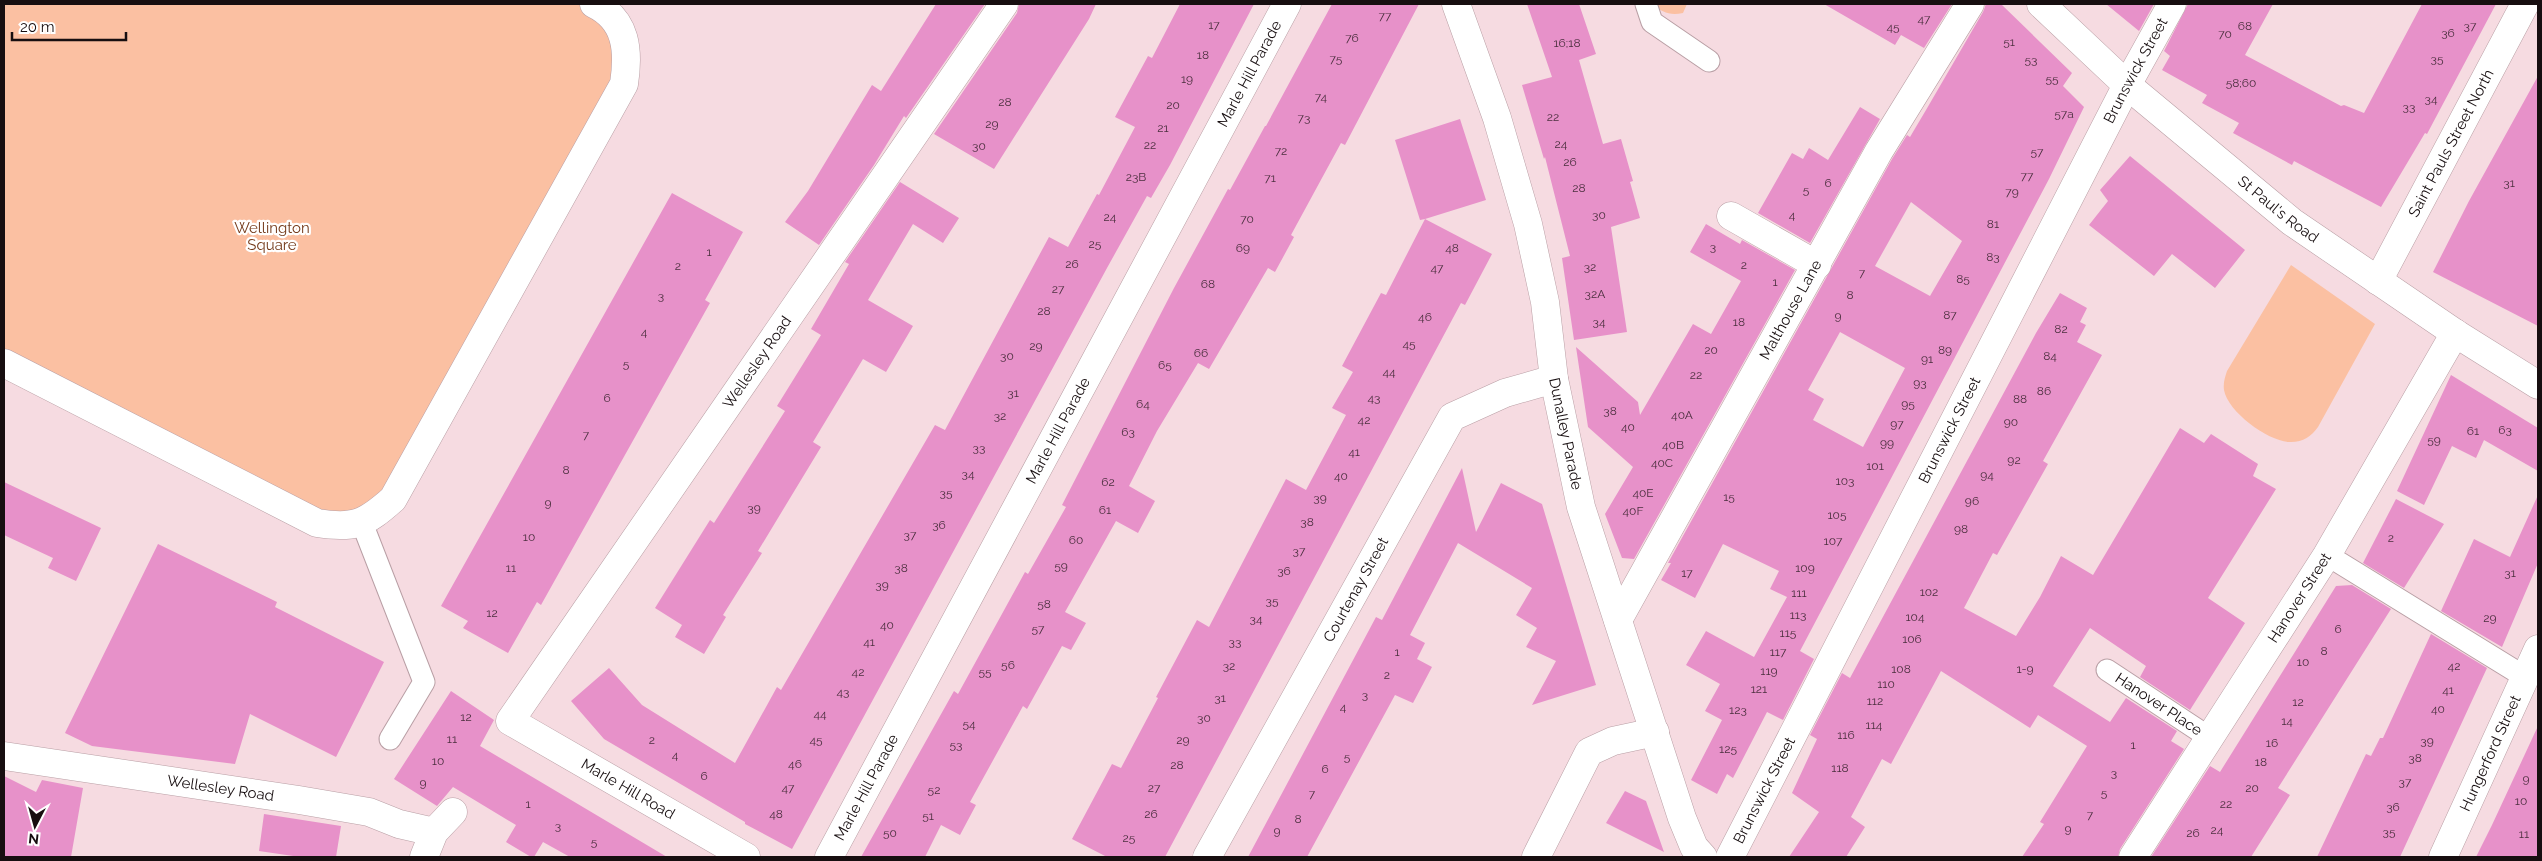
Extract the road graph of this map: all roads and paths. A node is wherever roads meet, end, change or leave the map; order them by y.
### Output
1 (594, 4) edge
2 (1004, 4) edge
3 (1287, 4) edge
4 (1456, 4) edge
5 (1646, 4) edge
6 (1970, 4) edge
7 (2041, 4) edge
8 (2172, 4) edge
9 (2525, 4) edge
10 (1709, 60) dead end
11 (2127, 85) junction
12 (1731, 216) dead end
13 (1816, 265) junction
14 (2378, 281) junction
15 (2456, 333) junction
16 (4, 363) edge
17 (1554, 379) junction
18 (2538, 386) edge
19 (362, 523) junction
20 (2326, 555) junction
21 (1618, 620) junction
22 (2538, 649) edge
23 (2107, 670) dead end
24 (2525, 677) junction
25 (510, 721) joint
26 (1655, 732) junction
27 (2210, 738) junction
28 (390, 739) dead end
29 (4, 756) edge
30 (453, 812) dead end
31 (434, 832) junction
32 (424, 857) edge
33 (746, 857) edge
34 (829, 857) edge
35 (1208, 857) edge
36 (1536, 857) edge
37 (1703, 857) edge
38 (1730, 857) edge
39 (2133, 857) edge
40 (2443, 857) edge

1 - 19 street
2 - 25 street, Wellesley Road
3 - 34 street, Marle Hill Parade
4 - 17 street, Dunalley Parade
5 - 10 lane
6 - 13 street, Malthouse Lane
7 - 11 street, St Paul's Road
8 - 11 street, Brunswick Street
9 - 14 street, Saint Pauls Street North
11 - 14 street, St Paul's Road
11 - 38 street, Brunswick Street
12 - 13 street
13 - 21 street, Malthouse Lane
14 - 15 street, St Paul's Road
15 - 18 street, St Paul's Road
15 - 20 street, Hanover Street
16 - 19 street
17 - 21 street, Dunalley Parade
17 - 35 street, Courtenay Street
19 - 28 lane
20 - 24 lane
20 - 27 street, Hanover Street
21 - 26 street, Dunalley Parade
22 - 24 street, Hungerford Street
23 - 27 lane, Hanover Place
24 - 40 street, Hungerford Street
25 - 33 street, Marle Hill Road
26 - 36 street
26 - 37 street, Dunalley Parade
27 - 39 street, Hanover Street
29 - 31 street, Wellesley Road
30 - 31 street
31 - 32 street

